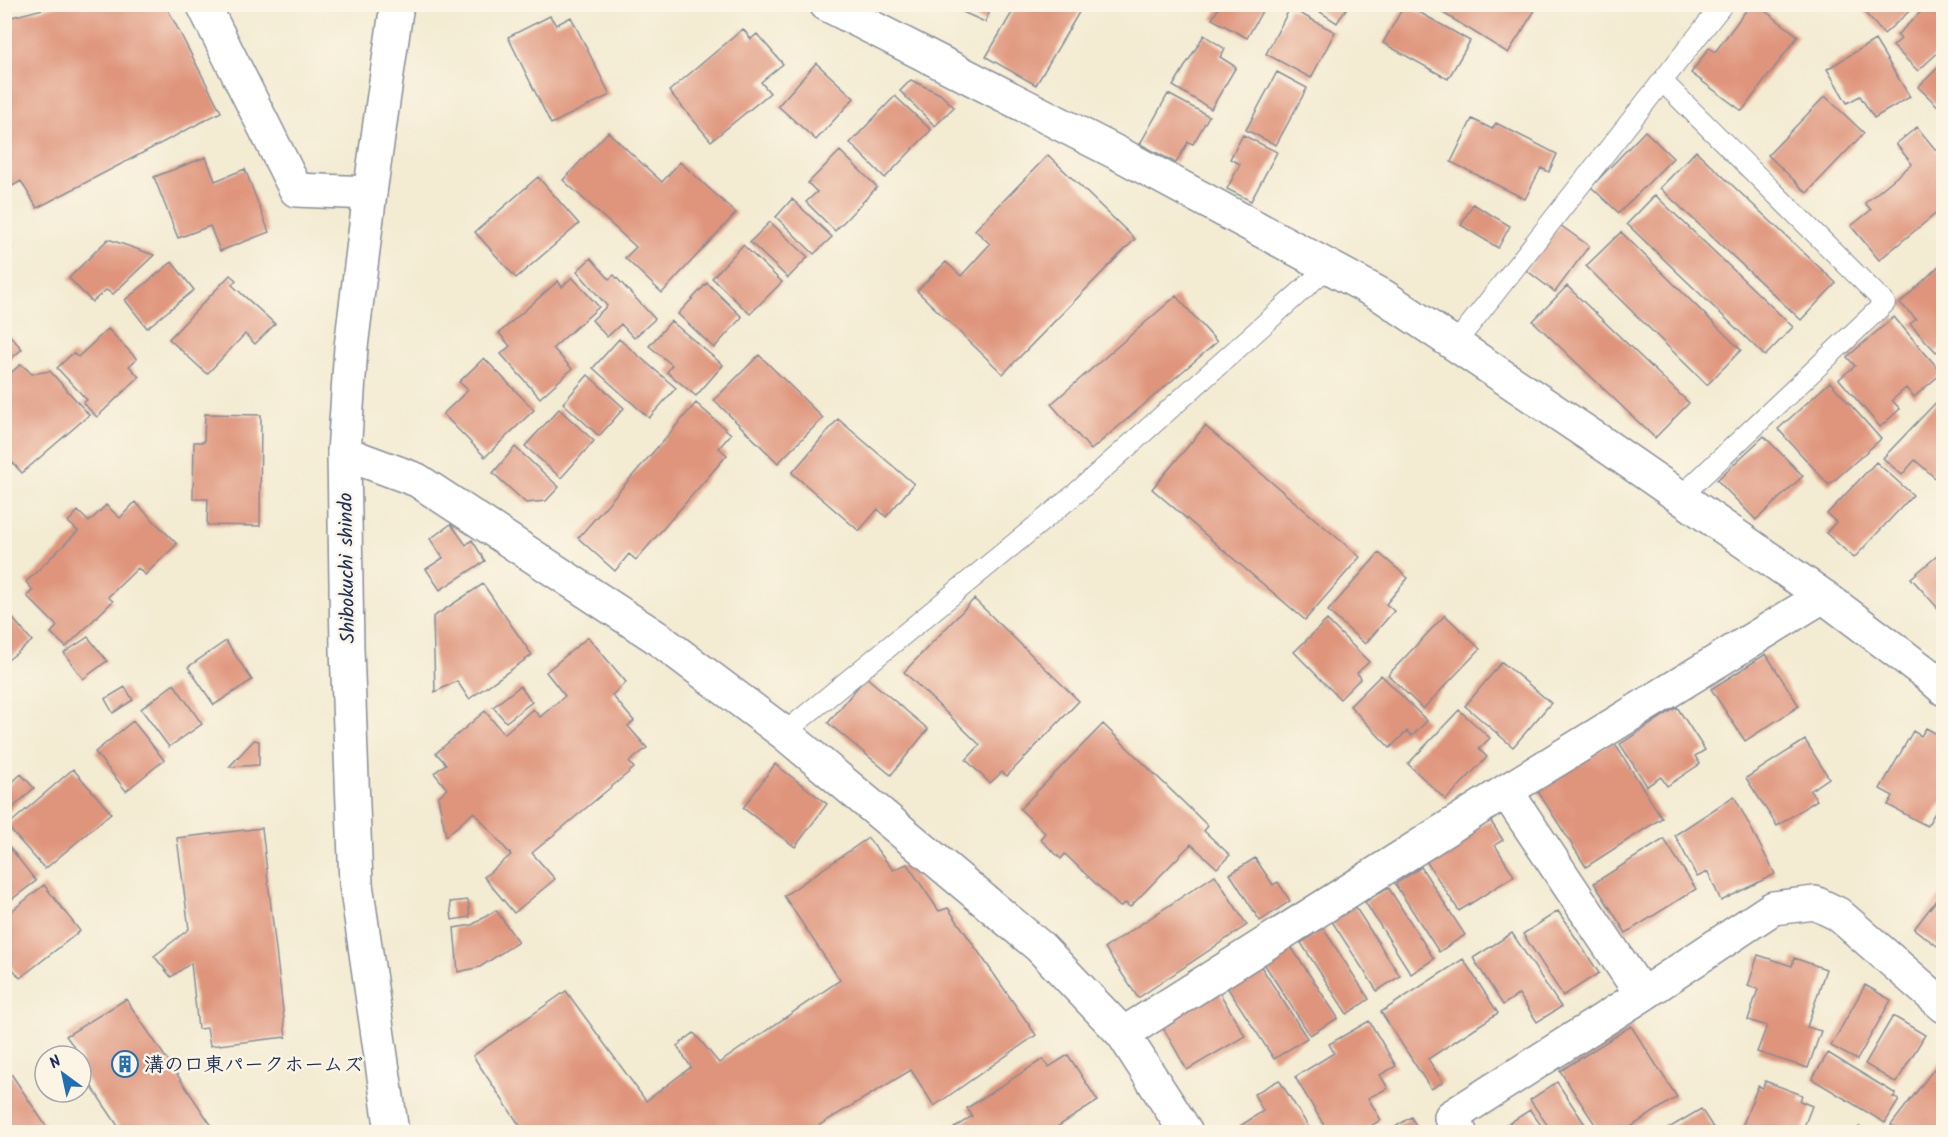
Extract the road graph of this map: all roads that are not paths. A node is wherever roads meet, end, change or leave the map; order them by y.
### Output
1 (203, 4) edge
2 (398, 4) edge
3 (826, 4) edge
4 (1723, 4) edge
5 (1663, 82) junction
6 (370, 192) junction
7 (1328, 267) junction
8 (1455, 345) junction
9 (344, 453) junction
10 (1679, 498) junction
11 (1822, 596) junction
12 (1944, 689) edge
13 (784, 733) junction
14 (1506, 791) junction
15 (1642, 995) junction
16 (1944, 1006) edge
17 (1123, 1034) junction
18 (392, 1132) edge
19 (1186, 1132) edge
20 (1460, 1132) edge

1 - 6 street
2 - 6 street, Shibokuchi shindo
3 - 7 street
4 - 5 lane
5 - 8 lane
5 - 10 lane
6 - 9 street, Shibokuchi shindo
7 - 8 street
7 - 13 lane
8 - 10 street
9 - 13 street
9 - 18 street, Shibokuchi shindo
10 - 11 street
11 - 12 street
11 - 14 street
13 - 17 street
14 - 15 street
14 - 17 street
15 - 16 street
15 - 20 street
17 - 19 street

